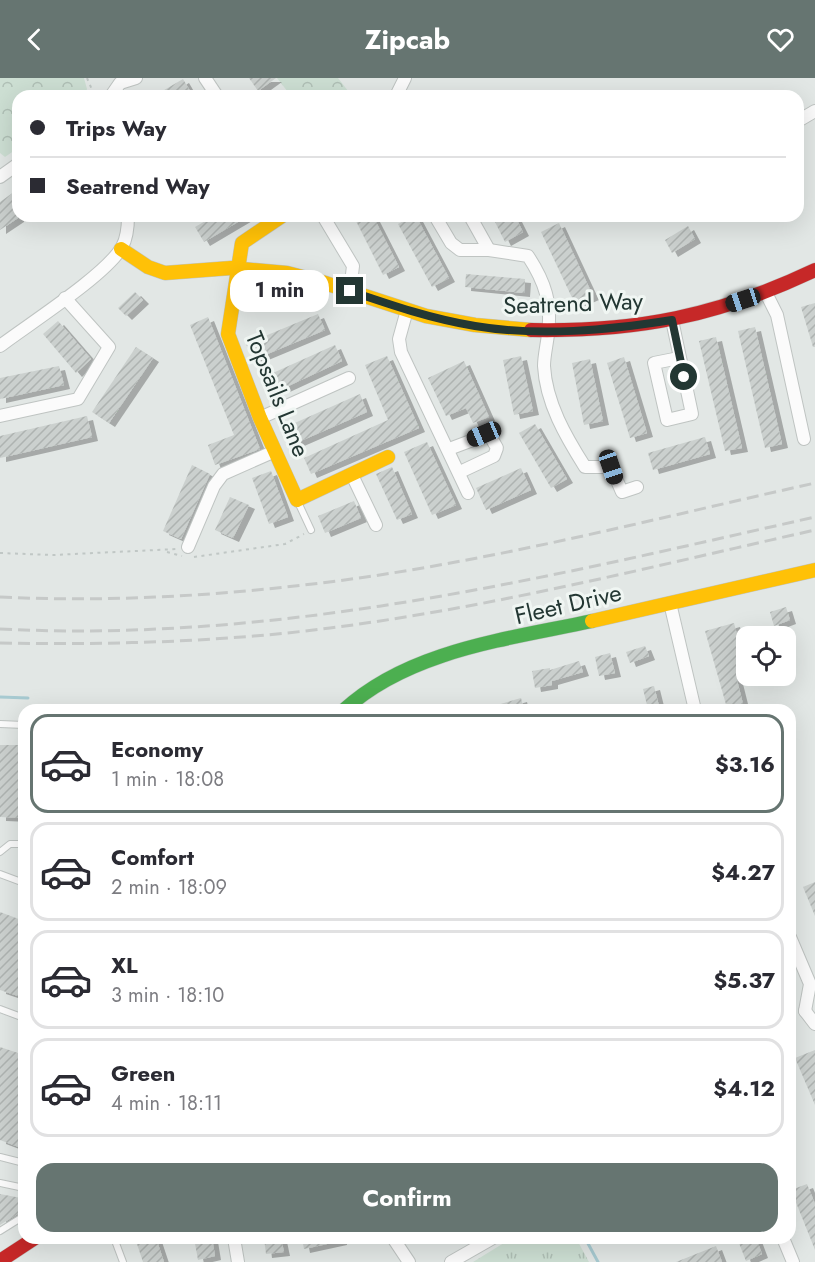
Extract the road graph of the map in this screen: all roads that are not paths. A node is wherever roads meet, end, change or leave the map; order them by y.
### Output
1 (136, 78) edge
2 (115, 90) edge
3 (128, 222) edge
4 (273, 222) edge
5 (327, 222) edge
6 (439, 222) edge
7 (473, 222) edge
8 (121, 249) junction
9 (489, 250) junction
10 (240, 268) junction
11 (815, 270) edge
12 (350, 291) junction
13 (766, 293) junction
14 (64, 298) junction
15 (407, 310) junction
16 (672, 320) junction
17 (549, 331) junction
18 (0, 346) edge
19 (679, 358) junction
20 (349, 378) dead end
21 (0, 416) edge
22 (260, 418) junction
23 (804, 439) dead end
24 (448, 449) junction
25 (275, 451) junction
26 (388, 457) dead end
27 (460, 472) junction
28 (352, 475) junction
29 (637, 487) dead end
30 (468, 493) dead end
31 (297, 500) junction
32 (376, 525) dead end
33 (311, 530) road end
34 (188, 547) road end
35 (815, 570) edge
36 (670, 603) junction
37 (351, 704) edge
38 (694, 704) edge
39 (0, 724) edge
40 (18, 725) edge
41 (18, 844) edge
42 (0, 852) edge
43 (0, 874) edge
44 (18, 881) edge
45 (796, 951) edge
46 (0, 1009) edge
47 (810, 1009) edge
48 (18, 1016) edge
49 (815, 1024) edge
50 (0, 1157) edge
51 (18, 1162) edge
52 (0, 1183) edge
53 (18, 1187) edge
54 (18, 1220) edge
55 (0, 1231) edge
56 (26, 1244) edge
57 (116, 1244) edge
58 (235, 1244) edge
59 (397, 1244) edge
60 (482, 1244) edge
61 (786, 1244) edge
62 (0, 1262) edge
63 (123, 1262) edge
64 (238, 1262) edge
65 (409, 1262) edge
66 (451, 1262) edge
67 (793, 1262) edge

1 - 2 street
3 - 8 street
4 - 10 street, Topsails Lane
5 - 12 street
6 - 9 street
7 - 9 street
8 - 10 street, Seatrend Way
8 - 14 street
9 - 17 street
10 - 12 street, Seatrend Way
10 - 22 street, Topsails Lane
11 - 13 street, Seatrend Way
12 - 15 street, Seatrend Way
13 - 16 street, Seatrend Way
13 - 23 street
14 - 18 street
14 - 21 street
15 - 17 street, Seatrend Way
15 - 24 street
16 - 17 street, Seatrend Way
16 - 19 street
17 - 29 street
19 - 19 street
20 - 22 street
22 - 25 street, Topsails Lane
24 - 27 street
24 - 27 street
25 - 31 street, Topsails Lane
25 - 34 street
26 - 28 street
27 - 30 street
28 - 31 street
28 - 32 street
31 - 33 lane
35 - 36 street, Fleet Drive
36 - 37 street, Fleet Drive
36 - 38 street
39 - 40 lane
41 - 42 lane
43 - 44 lane
45 - 47 street
46 - 48 lane
47 - 49 street
50 - 51 lane
52 - 53 lane
54 - 55 lane
56 - 62 street
57 - 63 lane
58 - 64 street
59 - 65 street
60 - 66 street
61 - 67 street

